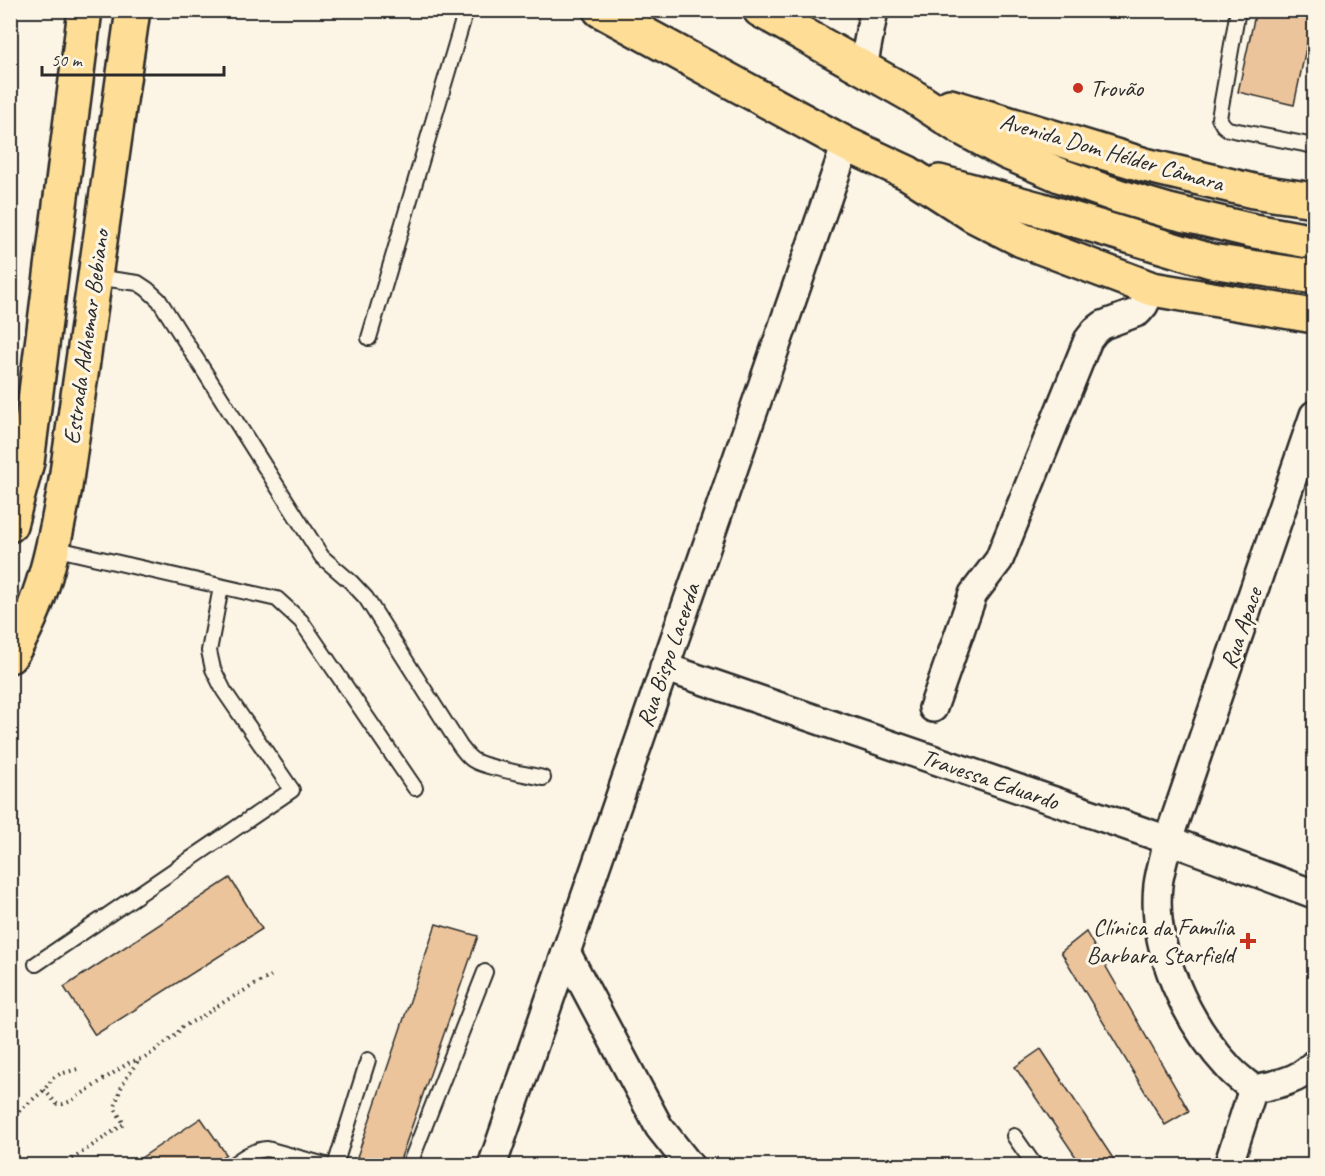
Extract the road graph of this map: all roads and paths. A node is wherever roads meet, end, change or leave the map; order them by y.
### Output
1 (85, 10) edge
2 (133, 10) edge
3 (465, 10) edge
4 (600, 10) edge
5 (760, 10) edge
6 (874, 10) edge
7 (1238, 10) edge
8 (632, 20) edge
9 (863, 68) junction
10 (911, 95) junction
11 (846, 144) junction
12 (1314, 146) edge
13 (908, 173) junction
14 (1314, 200) edge
15 (1314, 242) edge
16 (1314, 277) edge
17 (94, 278) junction
18 (1152, 289) junction
19 (1314, 316) edge
20 (369, 338) dead end
21 (1314, 415) edge
22 (10, 525) edge
23 (54, 548) junction
24 (220, 586) junction
25 (10, 656) edge
26 (664, 667) junction
27 (933, 708) dead end
28 (543, 778) dead end
29 (415, 788) dead end
30 (1168, 840) junction
31 (1314, 894) edge
32 (566, 952) junction
33 (36, 964) dead end
34 (485, 972) dead end
35 (271, 976) dead end
36 (139, 1059) junction
37 (368, 1060) dead end
38 (1314, 1064) edge
39 (78, 1069) dead end
40 (1253, 1089) junction
41 (44, 1090) junction
42 (10, 1119) edge
43 (1014, 1136) dead end
44 (62, 1166) edge
45 (231, 1166) edge
46 (329, 1166) edge
47 (335, 1166) edge
48 (409, 1166) edge
49 (492, 1166) edge
50 (690, 1166) edge
51 (1035, 1166) edge
52 (1228, 1166) edge

1 - 22 main road, Estrada Adhemar Bebiano
2 - 17 main road, Estrada Adhemar Bebiano
3 - 20 lane
4 - 8 main road
5 - 9 main road, Avenida Dom Hélder Câmara
6 - 9 street
7 - 12 lane
8 - 11 main road
9 - 10 main road, Avenida Dom Hélder Câmara
10 - 14 main road, Avenida Dom Hélder Câmara
10 - 15 main road, Avenida Dom Hélder Câmara
11 - 13 main road
11 - 26 street, Rua Bispo Lacerda
13 - 16 main road
13 - 18 main road
17 - 23 main road, Estrada Adhemar Bebiano
17 - 28 lane
18 - 19 main road
18 - 27 street
21 - 30 street, Rua Apace
23 - 24 lane
23 - 25 main road, Estrada Adhemar Bebiano
24 - 29 lane
24 - 33 lane
26 - 30 street, Travessa Eduardo
26 - 32 street, Rua Bispo Lacerda
30 - 31 street, Travessa Eduardo
30 - 40 street, Rua Apace
32 - 49 street, Rua Bispo Lacerda
32 - 50 street
34 - 48 lane
35 - 36 path
36 - 41 path
36 - 44 path
37 - 47 lane
38 - 40 street
39 - 41 path
40 - 52 street
41 - 42 path
43 - 51 lane
45 - 46 lane

